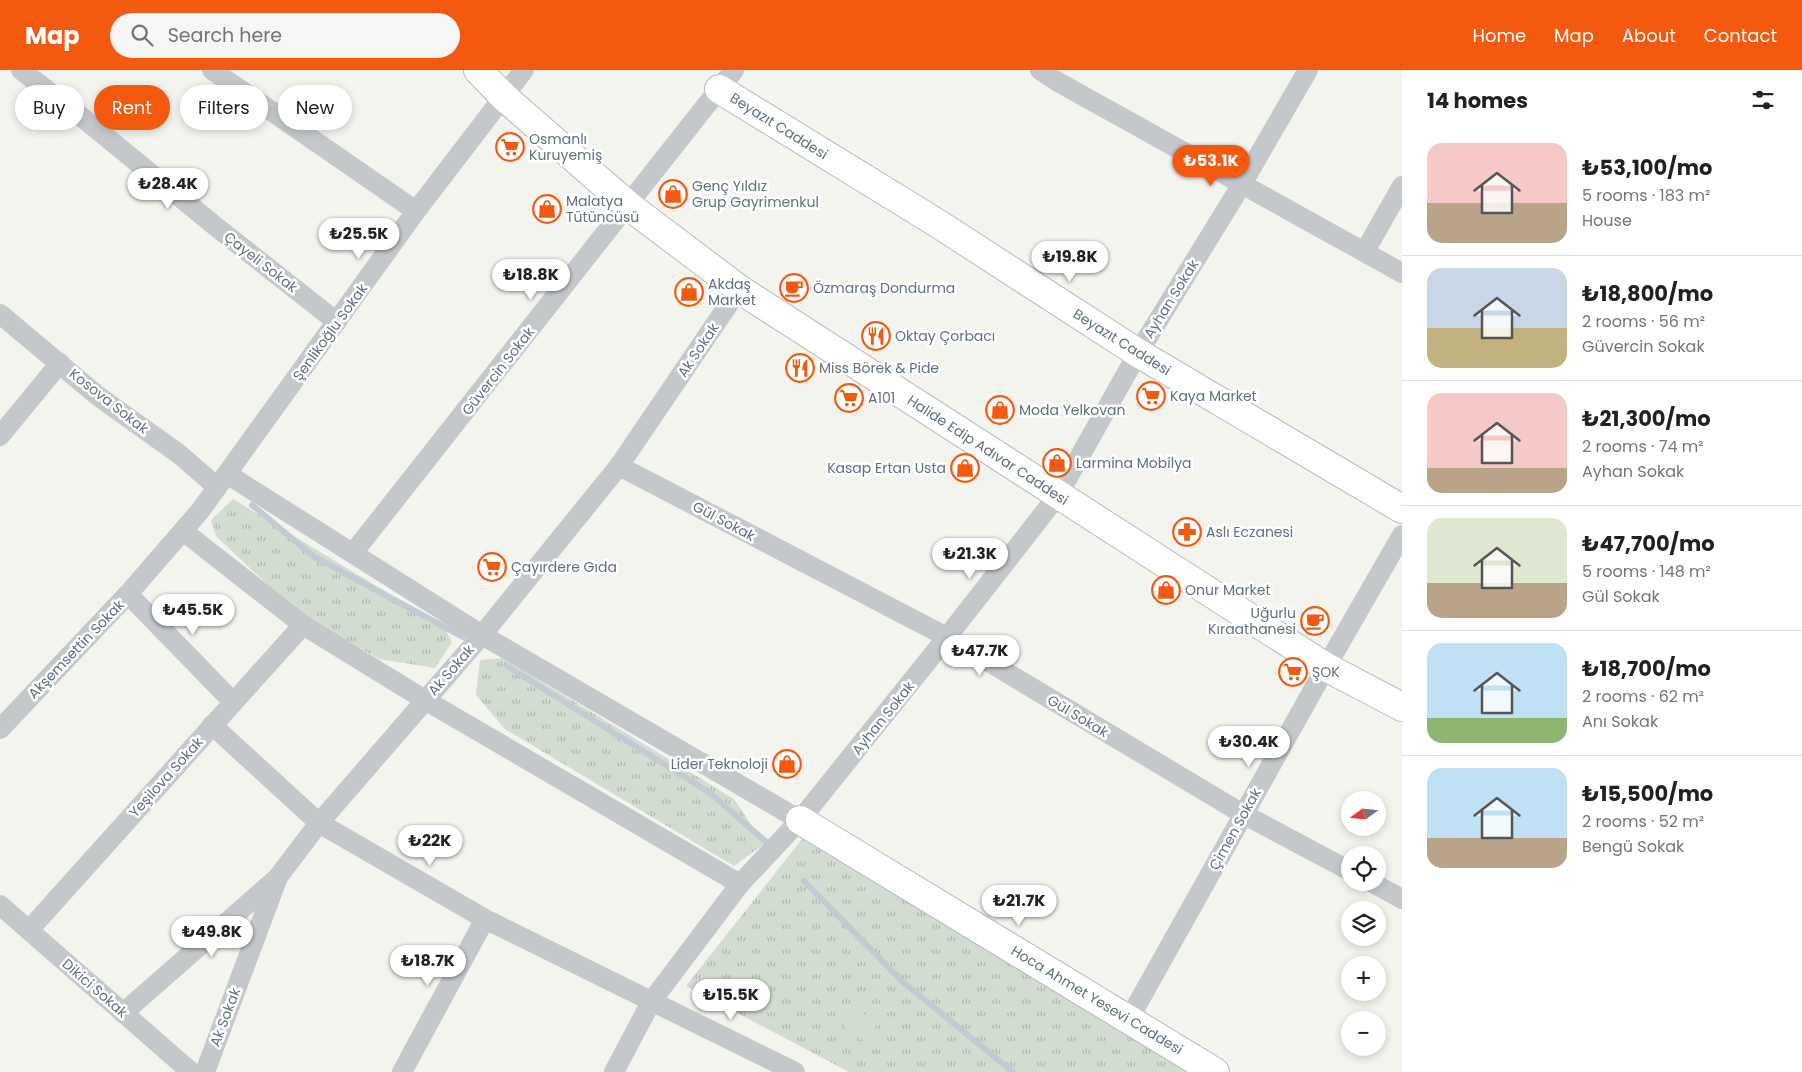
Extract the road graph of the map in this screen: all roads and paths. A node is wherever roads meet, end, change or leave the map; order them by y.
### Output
1 (22, 70) edge
2 (212, 70) edge
3 (478, 70) edge
4 (524, 70) edge
5 (1040, 70) edge
6 (1308, 70) edge
7 (1062, 76) edge
8 (726, 79) edge
9 (504, 97) junction
10 (1242, 184) junction
11 (1402, 186) edge
12 (629, 206) junction
13 (416, 211) junction
14 (1365, 251) junction
15 (1402, 273) edge
16 (739, 289) junction
17 (0, 314) edge
18 (337, 322) junction
19 (1138, 353) junction
20 (60, 363) junction
21 (0, 436) edge
22 (619, 466) junction
23 (222, 481) junction
24 (1058, 495) junction
25 (1402, 508) edge
26 (183, 530) junction
27 (1402, 535) edge
28 (353, 553) junction
29 (128, 594) junction
30 (302, 625) junction
31 (482, 635) junction
32 (948, 637) junction
33 (1326, 667) junction
34 (425, 700) junction
35 (233, 702) junction
36 (1402, 707) edge
37 (212, 725) junction
38 (0, 729) edge
39 (1243, 814) junction
40 (800, 820) junction
41 (318, 822) junction
42 (1341, 866) edge
43 (278, 877) junction
44 (740, 884) junction
45 (1386, 890) edge
46 (1402, 899) edge
47 (0, 905) edge
48 (485, 919) junction
49 (29, 930) junction
50 (651, 1002) junction
51 (123, 1013) junction
52 (1129, 1019) junction
53 (790, 1071) edge
54 (191, 1072) edge
55 (205, 1072) edge
56 (402, 1072) edge
57 (614, 1072) edge
58 (1215, 1072) edge

1 - 18 street, Çayeli Sokak
2 - 13 street
3 - 9 street, Halide Edip Adıvar Caddesi
4 - 9 street, Şenlikoğlu Sokak
5 - 7 street
6 - 10 street, Ayhan Sokak
7 - 10 street
8 - 12 street, Güvercin Sokak
8 - 19 street, Beyazıt Caddesi
9 - 12 street, Halide Edip Adıvar Caddesi
9 - 13 street, Şenlikoğlu Sokak
10 - 14 street
10 - 19 street, Ayhan Sokak
11 - 14 street
12 - 16 street, Halide Edip Adıvar Caddesi
12 - 28 street, Güvercin Sokak
13 - 18 street, Şenlikoğlu Sokak
14 - 15 street
16 - 22 street, Ak Sokak
16 - 24 street, Halide Edip Adıvar Caddesi
17 - 20 street, Kosova Sokak
18 - 23 street, Şenlikoğlu Sokak
19 - 24 street, Ayhan Sokak
19 - 25 street, Beyazıt Caddesi
20 - 21 street
20 - 23 street, Kosova Sokak
22 - 31 street, Ak Sokak
22 - 32 street, Gül Sokak
23 - 26 street, Akşemsettin Sokak
23 - 28 street, Kosova Sokak
24 - 32 street, Ayhan Sokak
24 - 33 street, Halide Edip Adıvar Caddesi
26 - 29 street, Akşemsettin Sokak
26 - 30 street
27 - 33 street, Çimen Sokak
28 - 31 street, Kosova Sokak
29 - 35 street
29 - 38 street, Akşemsettin Sokak
30 - 34 street
30 - 35 street, Yeşilova Sokak
31 - 34 street, Ak Sokak
31 - 40 street, Kosova Sokak
32 - 39 street, Gül Sokak
32 - 40 street, Ayhan Sokak
33 - 36 street, Halide Edip Adıvar Caddesi
33 - 39 street, Çimen Sokak
34 - 41 street, Ak Sokak
34 - 44 street
35 - 37 street, Yeşilova Sokak
37 - 41 street
37 - 49 street, Yeşilova Sokak
39 - 42 street, Gül Sokak
39 - 52 street, Çimen Sokak
40 - 44 street, Ayhan Sokak
40 - 52 street, Hoca Ahmet Yesevi Caddesi
41 - 43 street, Ak Sokak
41 - 48 street
43 - 51 street
43 - 55 street, Ak Sokak
44 - 50 street, Ayhan Sokak
45 - 46 street
47 - 49 street, Dikici Sokak
48 - 50 street
48 - 56 street
49 - 51 street, Dikici Sokak
50 - 53 street
50 - 57 street, Ayhan Sokak
51 - 54 street, Dikici Sokak
52 - 58 street, Hoca Ahmet Yesevi Caddesi

